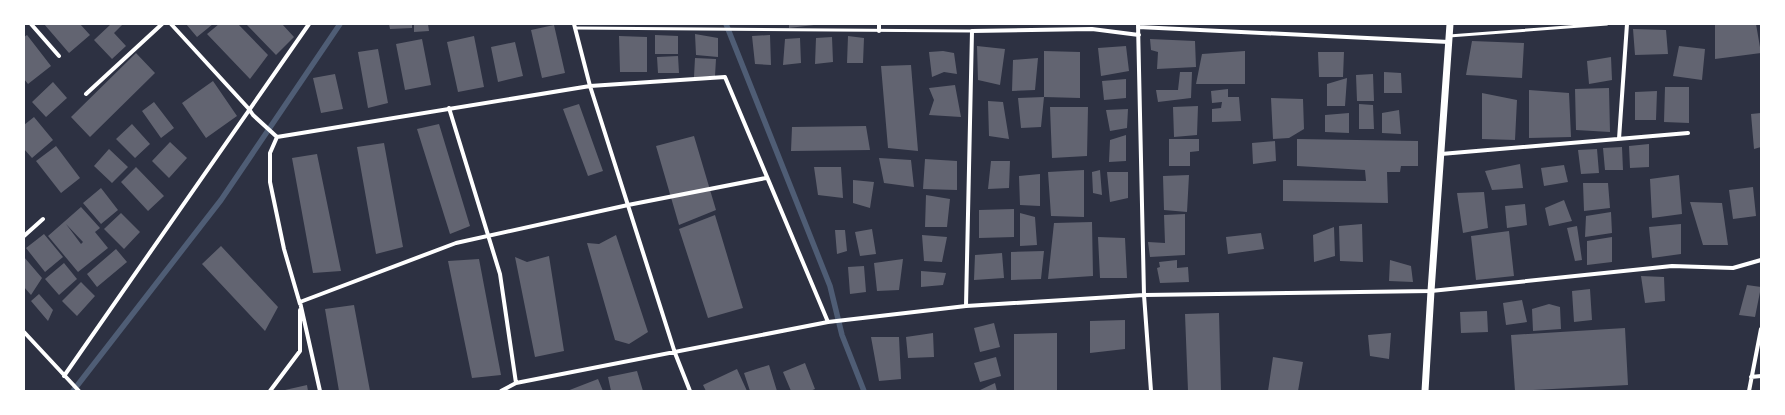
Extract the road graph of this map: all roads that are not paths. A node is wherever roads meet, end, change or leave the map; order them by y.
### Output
1 (31, 24) edge
2 (162, 24) edge
3 (171, 24) edge
4 (309, 24) edge
5 (879, 24) edge
6 (1036, 24) edge
7 (1450, 24) edge
8 (1607, 24) edge
9 (1627, 24) edge
10 (1138, 25) edge
11 (575, 26) edge
12 (1036, 30) junction
13 (879, 31) junction
14 (972, 32) junction
15 (1139, 35) junction
16 (1449, 39) junction
17 (59, 56) dead end
18 (590, 86) junction
19 (86, 94) dead end
20 (449, 108) junction
21 (249, 109) junction
22 (1688, 133) dead end
23 (276, 137) junction
24 (1619, 139) junction
25 (1441, 154) junction
26 (766, 178) junction
27 (628, 205) junction
28 (43, 219) dead end
29 (24, 236) edge
30 (489, 236) junction
31 (1761, 260) edge
32 (1431, 291) junction
33 (1144, 295) junction
34 (300, 302) junction
35 (966, 306) junction
36 (828, 322) junction
37 (1761, 329) edge
38 (24, 332) edge
39 (675, 353) junction
40 (64, 376) junction
41 (1761, 376) edge
42 (1752, 377) junction
43 (516, 383) junction
44 (79, 391) edge
45 (270, 391) edge
46 (320, 391) edge
47 (501, 391) edge
48 (690, 391) edge
49 (1151, 391) edge
50 (1425, 391) edge
51 (1749, 391) edge

1 - 17 street
2 - 19 street
3 - 21 street
4 - 21 street
5 - 13 street
6 - 12 lane
7 - 16 street
8 - 16 lane
9 - 24 street
10 - 15 street
10 - 16 street
11 - 13 lane
11 - 18 street
12 - 14 street
12 - 15 street
13 - 14 lane
14 - 35 street
15 - 33 street
16 - 25 street
18 - 20 street
18 - 26 street
18 - 27 street
20 - 23 street
20 - 30 street
21 - 23 street
21 - 40 street
22 - 24 street
23 - 34 street
24 - 25 street
25 - 32 street
26 - 27 street
26 - 36 street
27 - 30 street
27 - 39 street
28 - 29 street
30 - 34 street
30 - 43 street
31 - 32 street
32 - 33 street
32 - 50 street
33 - 35 street
33 - 49 street
34 - 45 street
34 - 46 street
35 - 36 street
36 - 39 street
37 - 42 street
38 - 40 street
39 - 43 street
39 - 48 street
40 - 44 street
41 - 42 street
42 - 51 street
43 - 47 street

